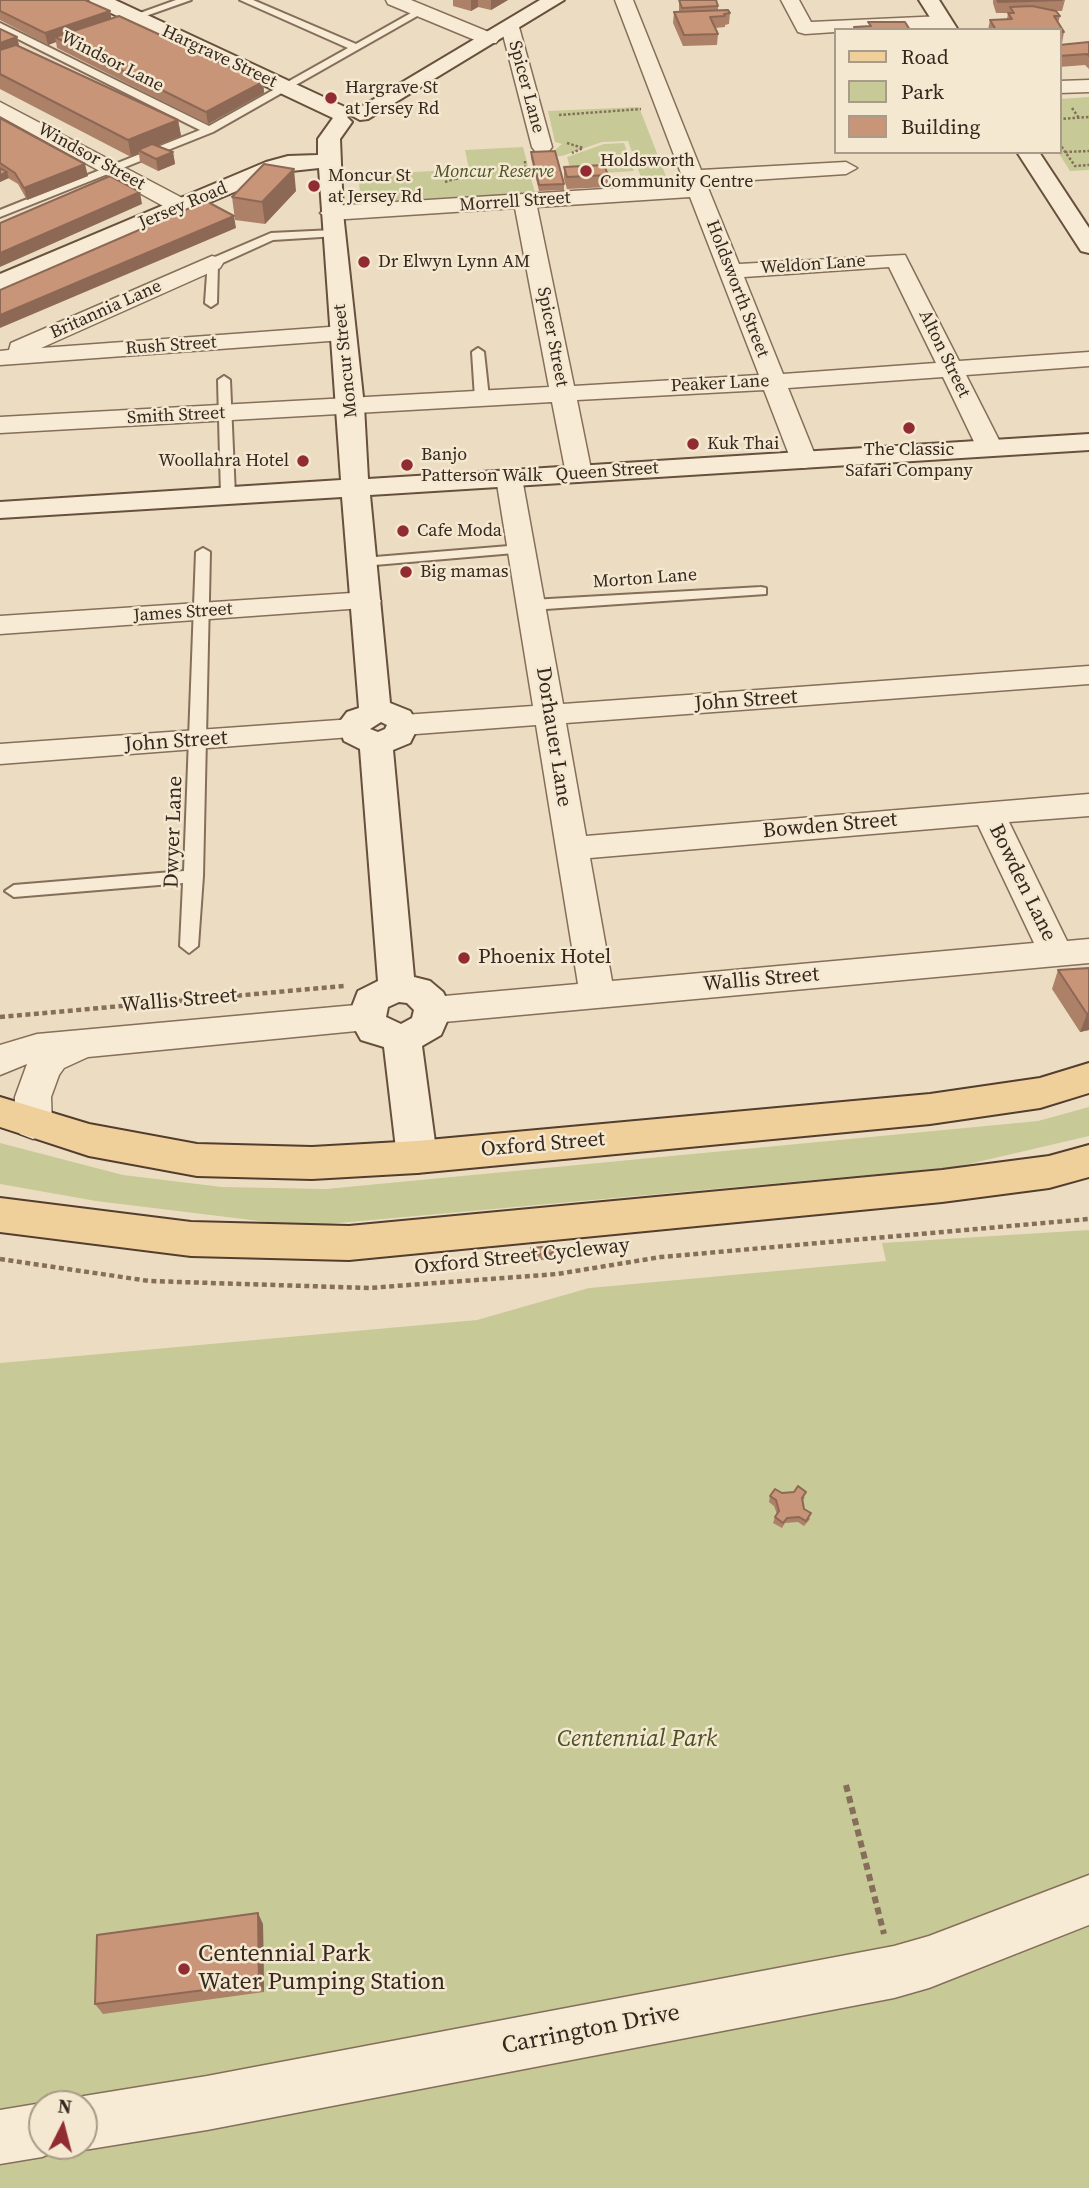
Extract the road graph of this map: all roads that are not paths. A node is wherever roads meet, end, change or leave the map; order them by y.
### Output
1 (99, 0) edge
2 (186, 0) edge
3 (245, 0) edge
4 (395, 0) edge
5 (554, 0) edge
6 (624, 0) edge
7 (790, 0) edge
8 (929, 0) edge
9 (421, 11) junction
10 (134, 17) junction
11 (0, 26) edge
12 (108, 26) edge
13 (945, 26) edge
14 (510, 27) junction
15 (489, 39) junction
16 (58, 44) edge
17 (355, 47) junction
18 (46, 49) junction
19 (34, 52) edge
20 (1089, 86) edge
21 (1061, 87) edge
22 (285, 88) junction
23 (0, 108) edge
24 (347, 116) junction
25 (209, 130) junction
26 (550, 144) road end
27 (1029, 154) edge
28 (329, 161) junction
29 (846, 168) dead end
30 (114, 169) junction
31 (696, 184) junction
32 (0, 200) edge
33 (525, 201) junction
34 (183, 207) junction
35 (14, 208) junction
36 (0, 215) edge
37 (332, 223) junction
38 (1089, 246) edge
39 (897, 260) joint
40 (212, 263) junction
41 (730, 271) junction
42 (0, 283) edge
43 (211, 303) dead end
44 (343, 333) junction
45 (478, 352) dead end
46 (0, 357) edge
47 (1089, 359) edge
48 (951, 369) junction
49 (224, 380) dead end
50 (772, 382) junction
51 (563, 392) junction
52 (482, 398) junction
53 (351, 406) junction
54 (223, 413) junction
55 (0, 425) edge
56 (1089, 442) edge
57 (990, 448) junction
58 (804, 460) junction
59 (579, 474) junction
60 (509, 478) junction
61 (355, 488) junction
62 (228, 496) junction
63 (0, 510) edge
64 (521, 549) junction
65 (203, 552) dead end
66 (363, 562) junction
67 (761, 590) dead end
68 (367, 601) junction
69 (531, 605) junction
70 (203, 612) junction
71 (0, 625) edge
72 (1089, 676) edge
73 (550, 715) junction
74 (377, 727) junction
75 (199, 740) junction
76 (0, 754) edge
77 (1089, 805) edge
78 (988, 812) junction
79 (571, 848) junction
80 (194, 876) junction
81 (14, 891) dead end
82 (190, 946) dead end
83 (1072, 952) edge
84 (397, 988) junction
85 (597, 995) junction
86 (359, 1001) junction
87 (433, 1010) junction
88 (402, 1038) junction
89 (79, 1046) junction
90 (0, 1062) edge
91 (1089, 1079) edge
92 (17, 1118) edge
93 (417, 1157) junction
94 (1089, 1161) edge
95 (0, 1203) edge
96 (19, 1218) edge
97 (1089, 1900) edge
98 (98, 2121) edge
99 (28, 2132) edge
100 (0, 2137) edge

1 - 10 street, Hargrave Street
2 - 10 lane
3 - 17 lane
4 - 9 street
5 - 14 street
6 - 31 street, Holdsworth Street
7 - 13 street
8 - 13 street
9 - 15 street
9 - 17 lane
10 - 12 lane
10 - 22 street, Hargrave Street
11 - 18 lane, Windsor Lane
14 - 15 street
14 - 26 street, Spicer Lane
15 - 24 street
16 - 18 lane
17 - 22 lane
18 - 19 lane
18 - 25 lane, Windsor Lane
20 - 21 street
22 - 24 street, Hargrave Street
22 - 25 lane
23 - 30 street, Windsor Street
24 - 28 street
25 - 30 lane
27 - 38 street
28 - 34 street, Jersey Road
28 - 37 street, Moncur Street
29 - 31 street, Morrell Street
30 - 34 street, Windsor Street
30 - 35 lane
31 - 33 street, Morrell Street
31 - 41 street, Holdsworth Street
32 - 35 lane
33 - 37 street, Morrell Street
33 - 51 street, Spicer Street
34 - 42 street, Jersey Road
35 - 36 lane
37 - 40 lane, Britannia Lane
37 - 44 street, Moncur Street
39 - 41 street, Weldon Lane
39 - 48 street, Alton Street
40 - 43 lane
40 - 46 street, Britannia Lane
41 - 50 street, Holdsworth Street
44 - 46 street, Rush Street
44 - 53 street, Moncur Street
45 - 52 lane
47 - 48 street, Peaker Lane
48 - 50 street, Peaker Lane
48 - 57 street, Alton Street
49 - 54 lane
50 - 51 street, Peaker Lane
50 - 58 street, Holdsworth Street
51 - 52 street, Peaker Lane
51 - 59 street, Spicer Street
52 - 53 street, Peaker Lane
53 - 54 street, Smith Street
53 - 61 street, Moncur Street
54 - 55 street, Smith Street
54 - 62 lane
56 - 57 street, Queen Street
57 - 58 street, Queen Street
58 - 59 street, Queen Street
59 - 60 street, Queen Street
60 - 61 street, Queen Street
60 - 64 street, Dorhauer Lane
61 - 62 street, Queen Street
61 - 66 street, Moncur Street
62 - 63 street, Queen Street
64 - 66 lane
64 - 69 street, Dorhauer Lane
65 - 70 lane, Dwyer Lane
66 - 68 street, Moncur Street
67 - 69 lane, Morton Lane
68 - 70 street, James Street
68 - 74 street, Moncur Street
69 - 73 street, Dorhauer Lane
70 - 71 street, James Street
70 - 75 lane, Dwyer Lane
72 - 73 street, John Street
73 - 74 street, John Street
73 - 79 street, Dorhauer Lane
74 - 75 street, John Street
74 - 84 street, Moncur Street
75 - 76 street, John Street
75 - 80 lane, Dwyer Lane
77 - 78 street, Bowden Street
78 - 79 street, Bowden Street
78 - 83 street, Bowden Lane
79 - 85 street, Dorhauer Lane
80 - 81 lane
80 - 82 lane, Dwyer Lane
83 - 85 street, Wallis Street
84 - 86 street
84 - 87 street
85 - 87 street, Wallis Street
86 - 88 street
86 - 89 street, Wallis Street
87 - 88 street
88 - 93 street
89 - 90 street, Wallis Street
89 - 92 street, Wallis Street
91 - 93 main road, Oxford Street
92 - 93 main road, Oxford Street
94 - 96 main road
95 - 96 street
97 - 98 street, Carrington Drive
99 - 100 street

